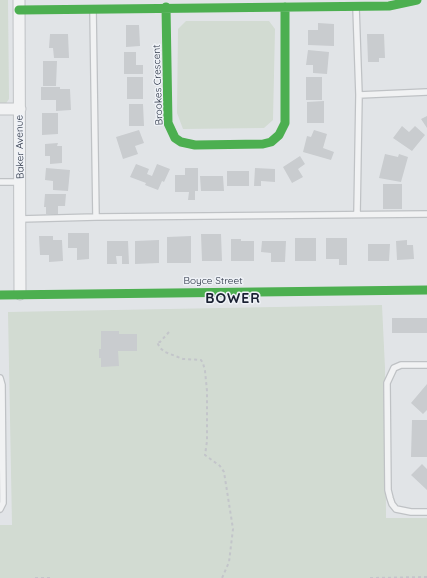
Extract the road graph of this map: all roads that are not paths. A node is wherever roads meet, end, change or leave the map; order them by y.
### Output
1 (417, 0) edge
2 (19, 5) edge
3 (285, 6) junction
4 (166, 7) junction
5 (356, 7) junction
6 (93, 9) junction
7 (427, 92) edge
8 (360, 95) junction
9 (0, 109) edge
10 (20, 109) junction
11 (0, 182) edge
12 (20, 182) junction
13 (357, 214) junction
14 (427, 214) edge
15 (96, 217) junction
16 (20, 219) junction
17 (427, 290) edge
18 (20, 294) junction
19 (0, 295) edge
20 (427, 365) edge
21 (0, 378) edge
22 (0, 509) edge
23 (427, 512) edge

1 - 5 street
2 - 6 street
2 - 10 street, Baker Avenue
3 - 4 street
3 - 4 street, Brookes Crescent
3 - 5 street
4 - 6 street
5 - 8 lane
6 - 15 lane
7 - 8 lane
8 - 13 lane
9 - 10 street
10 - 12 street, Baker Avenue
11 - 12 lane
12 - 16 street, Baker Avenue
13 - 14 lane
13 - 15 lane
15 - 16 lane
16 - 18 street, Baker Avenue
17 - 18 street, Boyce Street
18 - 19 street, Boyce Street
20 - 23 lane
21 - 22 lane

